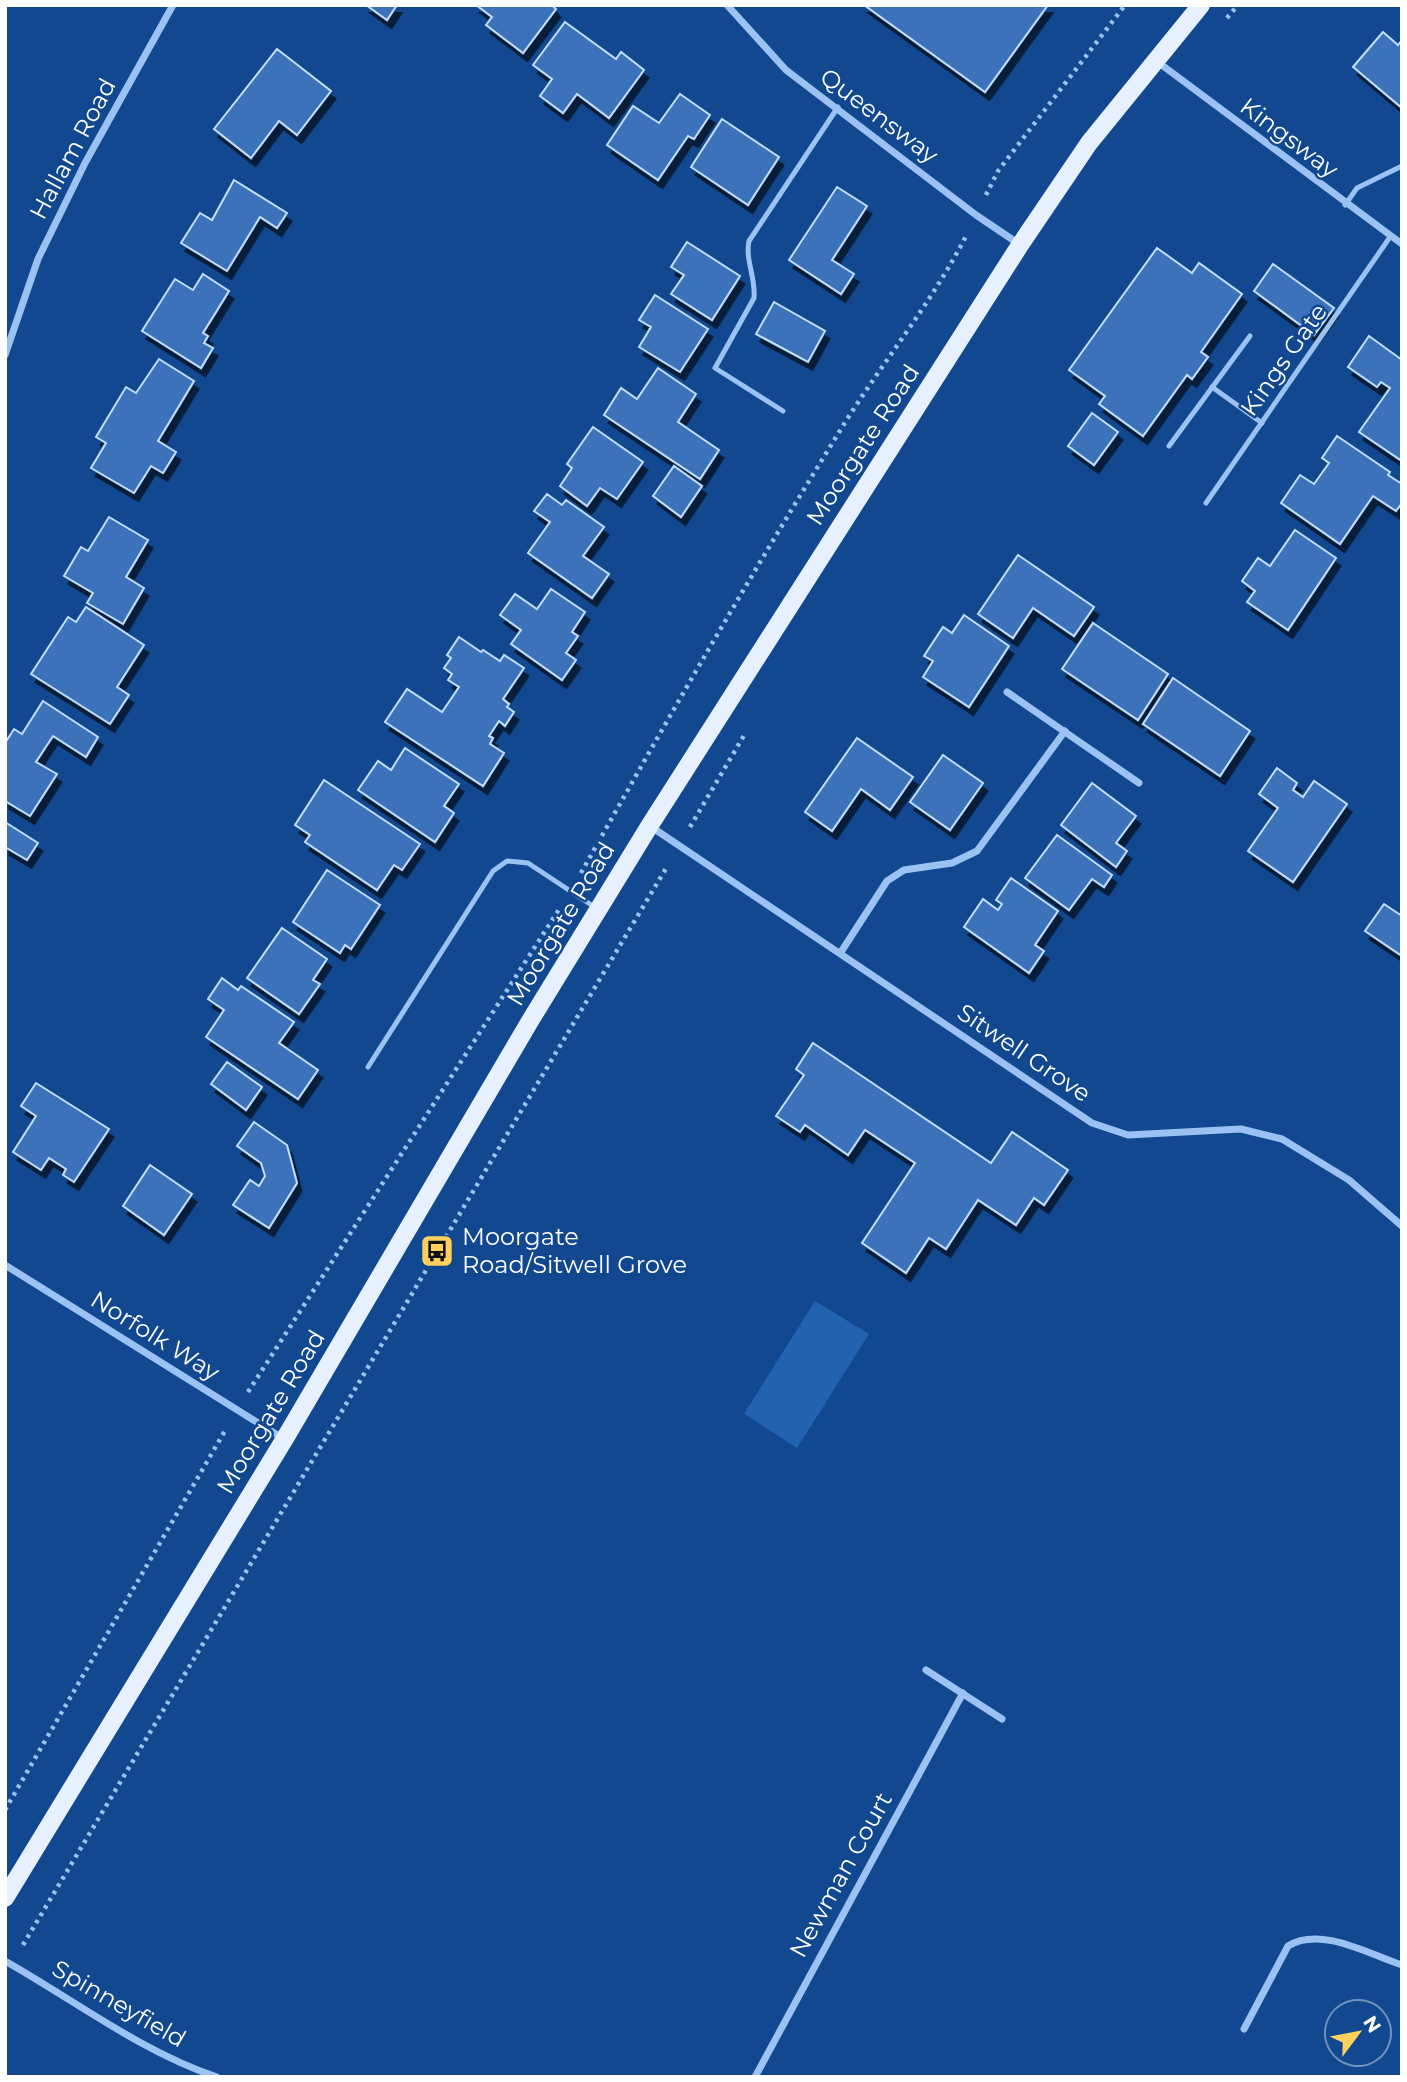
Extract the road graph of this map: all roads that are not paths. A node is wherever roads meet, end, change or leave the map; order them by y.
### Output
1 (173, 5) edge
2 (727, 5) edge
3 (1201, 5) edge
4 (1155, 60) junction
5 (838, 107) junction
6 (1402, 166) edge
7 (1345, 205) junction
8 (1391, 237) junction
9 (1020, 244) junction
10 (1402, 244) edge
11 (1250, 336) dead end
12 (5, 355) edge
13 (1212, 387) junction
14 (783, 411) dead end
15 (1262, 423) junction
16 (1169, 446) dead end
17 (1206, 503) dead end
18 (1007, 692) dead end
19 (1065, 732) junction
20 (1139, 783) dead end
21 (650, 825) junction
22 (598, 910) junction
23 (841, 953) junction
24 (368, 1066) dead end
25 (1402, 1226) edge
26 (5, 1265) edge
27 (284, 1440) junction
28 (926, 1670) dead end
29 (962, 1693) junction
30 (1002, 1719) dead end
31 (5, 1898) edge
32 (8, 1963) edge
33 (1402, 1964) edge
34 (1244, 2029) dead end
35 (217, 2077) edge
36 (755, 2077) edge

1 - 12 street, Hallam Road
2 - 5 street, Queensway
3 - 4 main road, Moorgate Road
4 - 7 street, Kingsway
4 - 9 main road, Moorgate Road
5 - 9 street, Queensway
5 - 14 lane
6 - 7 lane
7 - 8 street, Kingsway
8 - 10 street, Kingsway
8 - 15 lane, Kings Gate
9 - 21 main road, Moorgate Road
11 - 13 lane
13 - 15 lane
13 - 16 lane
15 - 17 lane, Kings Gate
18 - 19 street
19 - 20 street
19 - 23 street
21 - 22 main road, Moorgate Road
21 - 23 street, Sitwell Grove
22 - 24 lane
22 - 27 main road, Moorgate Road
23 - 25 street, Sitwell Grove
26 - 27 street, Norfolk Way
27 - 31 main road, Moorgate Road
28 - 29 street
29 - 30 street
29 - 36 street, Newman Court
32 - 35 street, Spinneyfield
33 - 34 street

